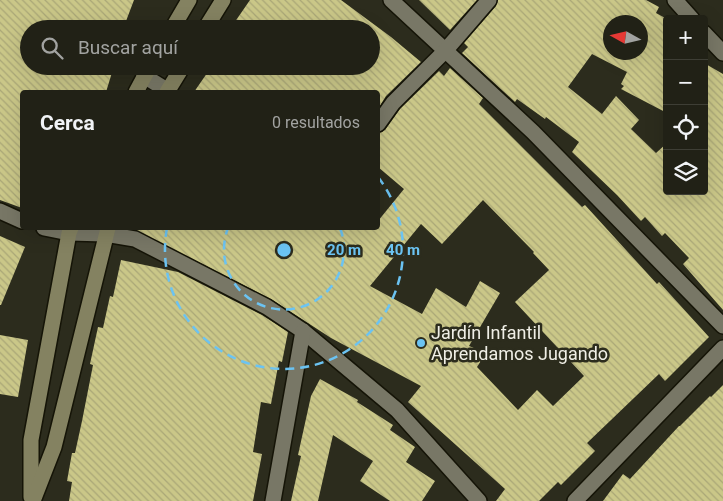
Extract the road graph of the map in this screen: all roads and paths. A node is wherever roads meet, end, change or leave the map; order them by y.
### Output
1 (189, 0) edge
2 (223, 0) edge
3 (391, 0) edge
4 (489, 0) edge
5 (675, 0) edge
6 (688, 15) edge
7 (177, 20) edge
8 (211, 20) edge
9 (708, 36) edge
10 (445, 51) junction
11 (723, 53) edge
12 (145, 75) edge
13 (151, 75) edge
14 (178, 75) edge
15 (137, 90) edge
16 (166, 90) edge
17 (169, 90) edge
18 (380, 121) edge
19 (0, 211) edge
20 (20, 220) edge
21 (70, 230) edge
22 (106, 231) edge
23 (723, 326) edge
24 (303, 331) junction
25 (723, 348) edge
26 (32, 501) edge
27 (273, 501) edge
28 (479, 501) edge
29 (575, 501) edge

1 - 7 main road
2 - 8 main road
3 - 10 street
4 - 10 street
5 - 6 street
9 - 11 street
10 - 18 street
10 - 23 street
12 - 15 main road
13 - 16 street
14 - 17 main road
19 - 20 street
21 - 22 street
21 - 26 main road
22 - 24 street
22 - 26 main road
24 - 27 street
24 - 28 street
25 - 29 street

